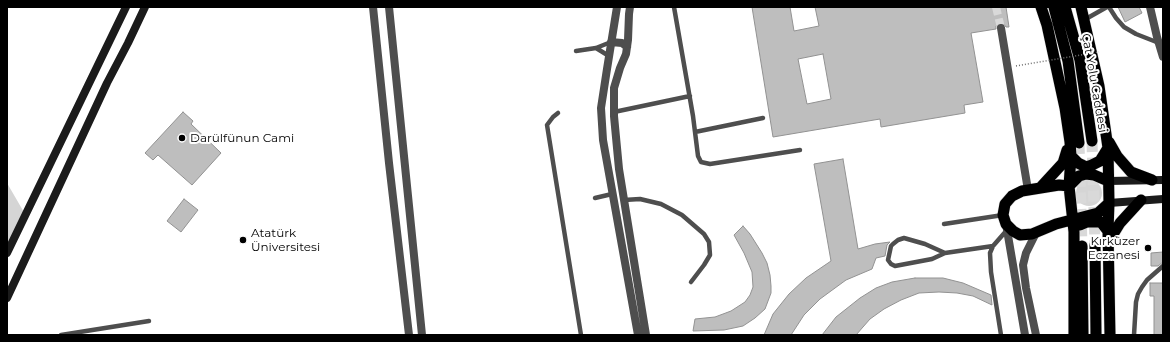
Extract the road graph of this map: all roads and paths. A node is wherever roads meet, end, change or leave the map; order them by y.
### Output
1 (126, 7) edge
2 (145, 7) edge
3 (373, 7) edge
4 (389, 7) edge
5 (617, 7) edge
6 (630, 7) edge
7 (674, 7) edge
8 (1041, 7) edge
9 (1054, 7) edge
10 (1065, 7) edge
11 (1081, 7) edge
12 (1108, 7) edge
13 (1150, 7) edge
14 (1084, 20) junction
15 (1001, 28) tunnel mouth
16 (611, 42) junction
17 (1159, 43) junction
18 (627, 47) junction
19 (596, 48) junction
20 (576, 51) dead end
21 (1099, 52) dead end
22 (609, 56) junction
23 (1163, 56) edge
24 (623, 60) junction
25 (1016, 66) dead end
26 (690, 96) junction
27 (614, 112) junction
28 (558, 113) dead end
29 (763, 118) dead end
30 (695, 132) junction
31 (1092, 141) tunnel mouth
32 (1074, 143) junction
33 (1107, 143) junction
34 (800, 150) dead end
35 (1071, 156) junction
36 (1152, 180) junction
37 (1163, 180) edge
38 (1108, 181) junction
39 (1069, 186) junction
40 (1040, 188) junction
41 (1028, 190) junction
42 (612, 194) junction
43 (595, 198) dead end
44 (1163, 198) edge
45 (624, 200) junction
46 (1141, 200) junction
47 (1110, 203) junction
48 (1072, 219) junction
49 (1005, 223) junction
50 (944, 224) dead end
51 (1074, 232) junction
52 (1036, 233) junction
53 (1108, 236) junction
54 (1096, 245) tunnel mouth
55 (993, 246) junction
56 (1082, 246) tunnel mouth
57 (7, 253) edge
58 (945, 253) junction
59 (1163, 266) edge
60 (691, 282) dead end
61 (7, 298) edge
62 (149, 321) dead end
63 (62, 335) edge
64 (409, 335) edge
65 (422, 335) edge
66 (581, 335) edge
67 (638, 335) edge
68 (646, 335) edge
69 (1001, 335) edge
70 (1025, 335) edge
71 (1036, 335) edge
72 (1074, 335) edge
73 (1083, 335) edge
74 (1096, 335) edge
75 (1110, 335) edge
76 (1134, 335) edge

1 - 57 main road
2 - 61 main road
3 - 64 street
4 - 65 street
5 - 16 street
6 - 18 street
7 - 26 lane
8 - 32 highway
9 - 32 highway, Çat Yolu Caddesi
10 - 31 highway, Çat Yolu Caddesi
11 - 14 highway
12 - 14 lane
12 - 17 lane
13 - 17 street
14 - 33 highway
15 - 41 street
16 - 18 street
16 - 19 lane
16 - 22 street
17 - 23 street
18 - 24 street
19 - 20 lane
19 - 22 lane
21 - 25 path, bridge
22 - 24 street
22 - 42 street
24 - 27 street
26 - 27 lane
26 - 30 lane
27 - 45 street
28 - 66 lane
29 - 30 lane
30 - 34 lane
32 - 35 highway
32 - 40 highway
33 - 35 highway
33 - 36 highway
33 - 38 highway
35 - 39 highway
36 - 37 main road
36 - 38 main road
38 - 39 highway
38 - 47 highway
39 - 40 highway
39 - 48 highway
40 - 41 highway
41 - 49 highway
42 - 43 lane
42 - 67 street
44 - 46 main road
45 - 60 lane
45 - 68 street
46 - 47 main road
46 - 53 highway
47 - 48 highway
47 - 53 highway
48 - 51 highway
48 - 52 highway
49 - 50 lane
49 - 52 highway
49 - 55 lane
49 - 70 street
51 - 53 highway
51 - 72 highway
52 - 71 street
53 - 75 highway
54 - 74 highway
55 - 58 lane
55 - 69 lane
56 - 73 highway
58 - 58 lane
59 - 76 lane
62 - 63 lane

